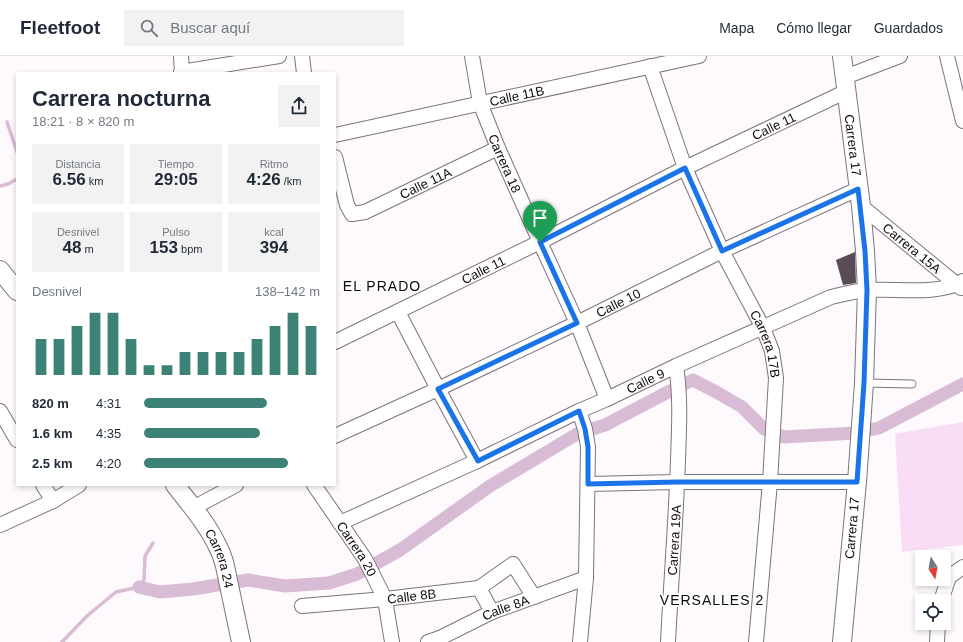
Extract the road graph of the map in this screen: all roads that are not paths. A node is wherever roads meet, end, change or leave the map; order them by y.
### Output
1 (180, 56) edge
2 (279, 56) edge
3 (302, 56) edge
4 (472, 56) edge
5 (698, 56) edge
6 (842, 56) edge
7 (900, 56) edge
8 (947, 56) edge
9 (650, 66) junction
10 (182, 72) edge
11 (188, 72) edge
12 (304, 72) edge
13 (846, 84) junction
14 (480, 103) junction
15 (963, 121) edge
16 (336, 135) edge
17 (498, 148) junction
18 (336, 161) edge
19 (685, 168) junction
20 (859, 197) junction
21 (540, 242) junction
22 (722, 251) junction
23 (0, 270) edge
24 (961, 285) edge
25 (16, 290) edge
26 (867, 290) junction
27 (398, 312) junction
28 (577, 323) junction
29 (762, 328) junction
30 (336, 342) edge
31 (677, 373) junction
32 (864, 383) junction
33 (912, 384) dead end
34 (438, 389) junction
35 (607, 399) junction
36 (0, 411) edge
37 (579, 411) junction
38 (336, 436) edge
39 (16, 438) edge
40 (478, 461) junction
41 (677, 482) junction
42 (770, 482) junction
43 (857, 482) junction
44 (588, 484) junction
45 (44, 486) edge
46 (77, 486) edge
47 (176, 486) edge
48 (234, 486) edge
49 (315, 486) edge
50 (53, 501) junction
51 (193, 508) junction
52 (340, 523) junction
53 (0, 525) edge
54 (963, 567) edge
55 (586, 578) junction
56 (479, 588) junction
57 (943, 594) edge
58 (534, 597) junction
59 (384, 599) junction
60 (302, 606) dead end
61 (492, 612) junction
62 (938, 630) edge
63 (938, 641) edge
64 (241, 642) edge
65 (392, 642) edge
66 (428, 642) edge
67 (580, 642) edge
68 (668, 642) edge
69 (756, 642) edge
70 (842, 642) edge

1 - 10 street
2 - 11 street
3 - 12 street
4 - 14 street, Carrera 18
5 - 9 street, Calle 11B
6 - 13 street, Carrera 17
7 - 13 street, Calle 11
8 - 15 street
9 - 14 street, Calle 11B
9 - 19 street, Carrera 17B
13 - 19 street, Calle 11
13 - 20 street, Carrera 17
14 - 16 street, Calle 11B
14 - 17 street, Carrera 18
17 - 18 street, Calle 11A
17 - 21 street, Carrera 18
19 - 21 street, Calle 11
19 - 22 street, Carrera 17B
20 - 22 street, Calle 10
20 - 24 street, Carrera 15A
20 - 26 street, Carrera 17
21 - 27 street, Calle 11
21 - 28 street, Carrera 18
22 - 28 street, Calle 10
22 - 29 street, Carrera 17B
23 - 25 street
24 - 26 street, Calle 9
26 - 29 street, Calle 9
26 - 32 street, Carrera 17
27 - 30 street, Calle 11
27 - 34 street
28 - 34 street, Calle 10
28 - 35 street, Carrera 18
29 - 31 street, Calle 9
29 - 42 street, Carrera 17B
31 - 35 street, Calle 9
31 - 41 street, Carrera 19A
32 - 33 lane
32 - 43 street, Carrera 17
34 - 38 street, Calle 10
34 - 40 street
35 - 37 street, Calle 9
36 - 39 street
37 - 40 street, Calle 9
37 - 44 street
40 - 52 street, Calle 9
41 - 42 street
41 - 44 street
41 - 68 street, Carrera 19A
42 - 43 street
42 - 69 street, Carrera 17B
43 - 70 street, Carrera 17
44 - 55 street
45 - 50 street
46 - 50 street
47 - 51 street, Carrera 24
48 - 51 street
49 - 52 street, Carrera 20
50 - 53 street
51 - 64 street, Carrera 24
52 - 59 street, Carrera 20
54 - 57 street
55 - 58 street, Calle 8A
55 - 67 street
56 - 58 street, Calle 8B
56 - 59 street, Calle 8B
56 - 61 street
58 - 61 street, Calle 8A
59 - 60 street, Calle 8B
59 - 65 street, Carrera 20
61 - 66 street, Calle 8A
62 - 63 street

